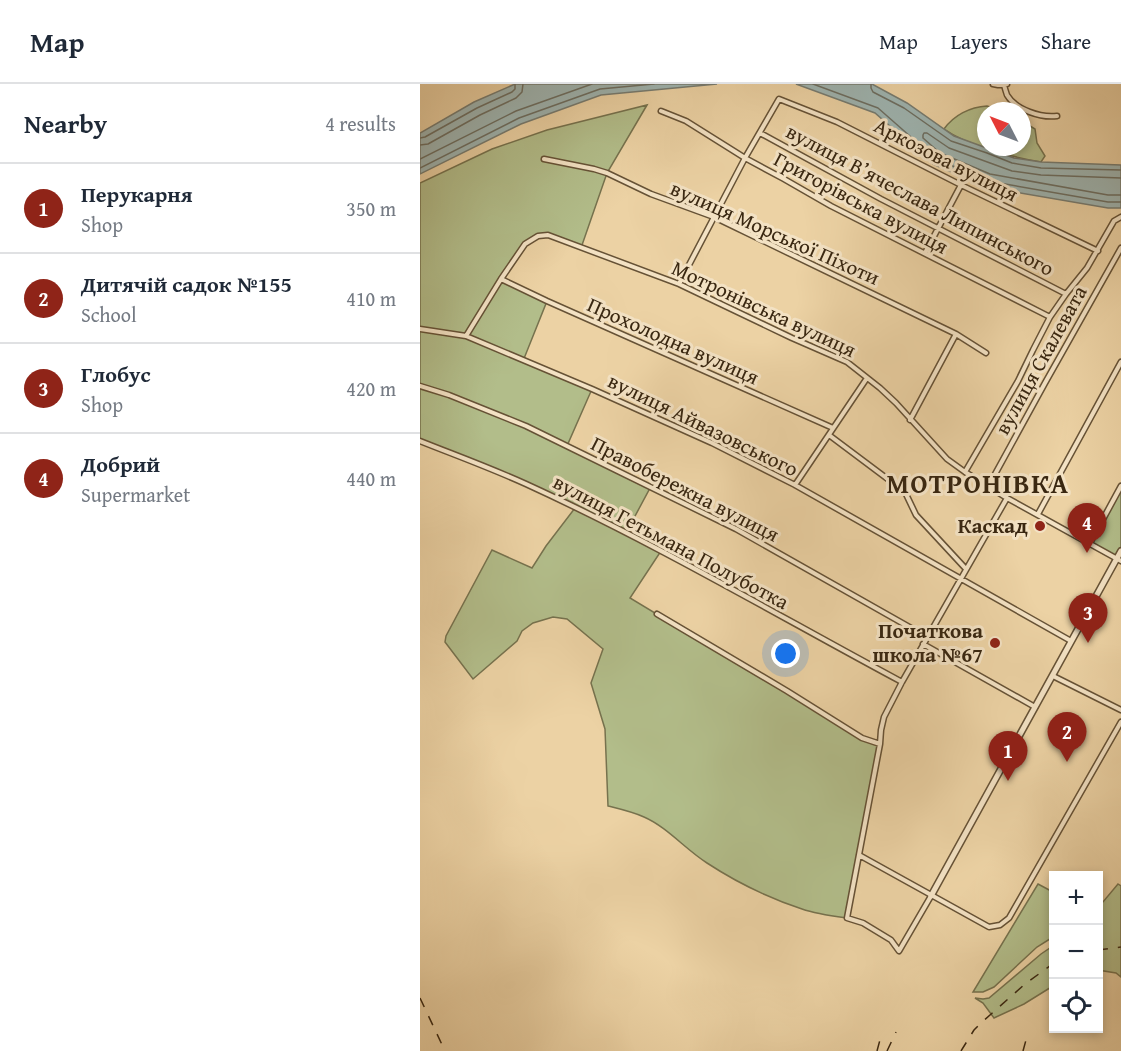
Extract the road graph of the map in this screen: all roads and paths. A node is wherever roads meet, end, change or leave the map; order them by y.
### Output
1 (993, 84) edge
2 (1005, 85) edge
3 (661, 111) dead end
4 (1058, 116) dead end
5 (760, 133) junction
6 (745, 158) junction
7 (544, 159) dead end
8 (961, 185) junction
9 (1121, 217) edge
10 (714, 218) junction
11 (938, 227) junction
12 (1121, 248) edge
13 (1098, 251) junction
14 (925, 253) junction
15 (501, 279) junction
16 (678, 284) junction
17 (1066, 294) junction
18 (1050, 317) junction
19 (420, 329) edge
20 (956, 334) junction
21 (466, 336) junction
22 (986, 353) dead end
23 (1121, 362) edge
24 (867, 378) junction
25 (420, 386) edge
26 (910, 420) junction
27 (833, 428) junction
28 (829, 435) junction
29 (420, 441) edge
30 (965, 472) junction
31 (795, 485) junction
32 (1121, 486) edge
33 (988, 487) junction
34 (1007, 498) junction
35 (1038, 514) junction
36 (1090, 543) junction
37 (1121, 551) edge
38 (1119, 559) edge
39 (966, 569) junction
40 (960, 579) junction
41 (657, 614) dead end
42 (927, 637) junction
43 (1072, 641) junction
44 (923, 645) junction
45 (1053, 676) junction
46 (902, 682) junction
47 (1036, 707) junction
48 (1121, 710) edge
49 (1121, 722) edge
50 (880, 744) junction
51 (859, 855) junction
52 (932, 896) junction

1 - 2 street
2 - 4 street
3 - 6 street, Григорівська вулиця
5 - 6 street
5 - 8 street, Аркозова вулиця
5 - 11 street, вулиця В’ячеслава Липинського
6 - 10 street
6 - 14 street, Григорівська вулиця
7 - 10 street, вулиця Морської Піхоти
8 - 11 street
8 - 13 street, Аркозова вулиця
9 - 13 street
10 - 16 street
10 - 20 street, вулиця Морської Піхоти
11 - 14 street
11 - 17 street, вулиця В’ячеслава Липинського
12 - 33 street, вулиця Скалевата
13 - 17 street
14 - 18 street, Григорівська вулиця
15 - 16 street, Мотронівська вулиця
15 - 21 street, Мотронівська вулиця
15 - 27 street, Прохолодна вулиця
16 - 24 street, Мотронівська вулиця
17 - 18 street
18 - 30 street
19 - 21 street, вулиця Айвазовського
20 - 22 street, вулиця Морської Піхоти
20 - 26 street
21 - 31 street, вулиця Айвазовського
23 - 35 street
24 - 26 street, Мотронівська вулиця
24 - 27 street
25 - 42 street, Правобережна вулиця
26 - 30 street, Мотронівська вулиця
27 - 28 street
28 - 31 street
28 - 39 street
29 - 46 street, вулиця Гетьмана Полуботка
30 - 33 street, Мотронівська вулиця
31 - 40 street, вулиця Айвазовського
32 - 36 street
33 - 34 street, Мотронівська вулиця
34 - 35 street, Мотронівська вулиця
34 - 39 street
35 - 36 street, Мотронівська вулиця
36 - 38 street, Мотронівська вулиця
37 - 38 street
38 - 43 street
39 - 40 street
40 - 42 street
40 - 43 street, вулиця Айвазовського
41 - 50 street
42 - 44 street
43 - 45 street
44 - 46 street
44 - 47 street
45 - 47 street
45 - 48 street
46 - 50 street
47 - 52 street
49 - 52 street
50 - 51 street
51 - 52 street
51 - 52 street

